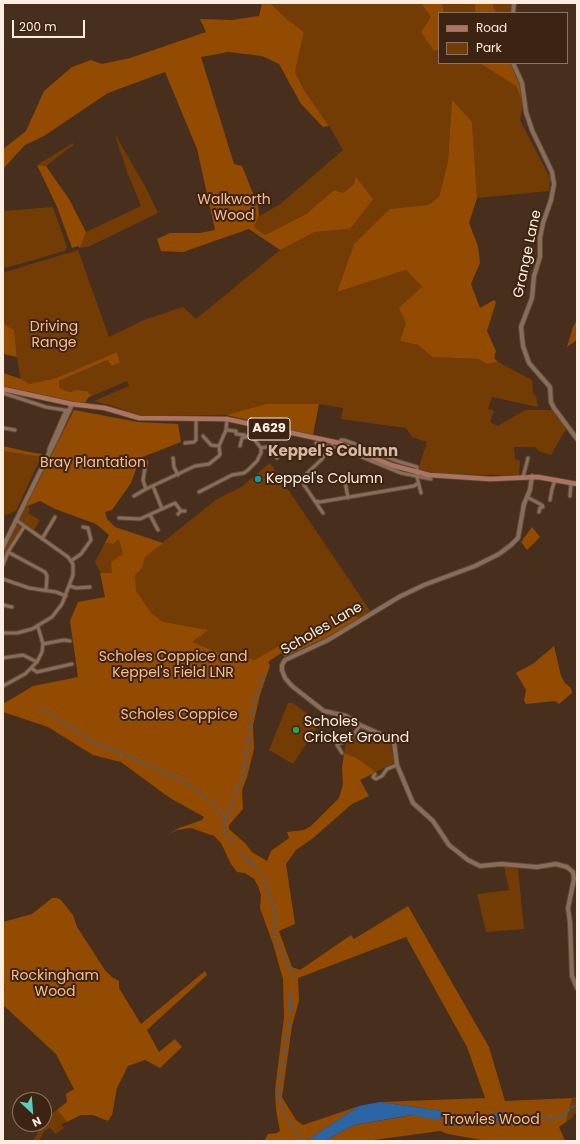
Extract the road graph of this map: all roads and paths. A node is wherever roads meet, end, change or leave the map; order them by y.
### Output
1 (513, 64) edge
2 (3, 389) edge
3 (3, 393) edge
4 (72, 404) junction
5 (68, 411) junction
6 (196, 419) junction
7 (227, 419) junction
8 (252, 426) junction
9 (3, 428) edge
10 (15, 430) dead end
11 (226, 430) junction
12 (245, 435) dead end
13 (203, 436) dead end
14 (252, 436) junction
15 (577, 439) edge
16 (185, 443) dead end
17 (316, 443) dead end
18 (335, 444) junction
19 (219, 446) junction
20 (240, 446) dead end
21 (261, 448) junction
22 (173, 458) dead end
23 (277, 458) dead end
24 (528, 458) dead end
25 (146, 462) dead end
26 (417, 474) junction
27 (178, 475) junction
28 (344, 476) dead end
29 (532, 476) junction
30 (523, 477) junction
31 (431, 479) dead end
32 (555, 480) junction
33 (418, 483) junction
34 (571, 483) junction
35 (577, 484) edge
36 (153, 486) junction
37 (146, 489) junction
38 (199, 492) dead end
39 (421, 493) dead end
40 (134, 496) dead end
41 (570, 496) dead end
42 (527, 497) junction
43 (348, 498) junction
44 (550, 500) dead end
45 (315, 501) junction
46 (162, 509) junction
47 (539, 512) dead end
48 (323, 513) dead end
49 (178, 514) dead end
50 (150, 515) junction
51 (55, 517) dead end
52 (119, 518) dead end
53 (16, 520) junction
54 (83, 526) dead end
55 (24, 527) junction
56 (159, 530) dead end
57 (5, 539) edge
58 (42, 539) junction
59 (3, 547) edge
60 (8, 552) junction
61 (71, 561) junction
62 (3, 565) edge
63 (3, 579) edge
64 (70, 586) junction
65 (90, 587) dead end
66 (46, 590) junction
67 (66, 596) junction
68 (3, 605) edge
69 (12, 607) dead end
70 (38, 627) junction
71 (3, 633) edge
72 (70, 641) dead end
73 (43, 644) junction
74 (3, 658) edge
75 (37, 662) junction
76 (72, 664) dead end
77 (31, 668) junction
78 (3, 686) edge
79 (360, 725) junction
80 (342, 753) dead end
81 (397, 765) junction
82 (375, 774) dead end
83 (577, 988) edge

1 - 15 street, Grange Lane
2 - 4 main road, A629
3 - 5 street
4 - 5 street
4 - 6 main road, A629
5 - 53 street
6 - 7 main road, A629
6 - 16 street
7 - 8 main road, A629
7 - 11 street
8 - 14 street
8 - 18 main road, A629
9 - 10 street
11 - 12 street
11 - 19 street
13 - 19 street
14 - 20 street
14 - 21 street
17 - 18 street
18 - 26 main road, A629
18 - 26 street
18 - 45 street
19 - 27 street
21 - 23 street
21 - 38 street
22 - 27 street
24 - 30 street
25 - 37 street
26 - 30 main road, A629
26 - 31 street
26 - 33 street
27 - 36 street
28 - 43 street
29 - 30 main road, A629
29 - 32 main road, A629
29 - 42 street, Scholes Lane
32 - 34 main road, A629
32 - 44 street
33 - 39 street
33 - 43 street
34 - 35 main road, A629
34 - 41 street
36 - 37 street
36 - 46 street
37 - 40 street
42 - 47 street
42 - 79 street, Scholes Lane
43 - 45 street
45 - 48 street
46 - 49 street
46 - 50 street
50 - 52 street
50 - 56 street
51 - 58 street
53 - 55 street
53 - 57 street
54 - 61 street
55 - 58 street
55 - 60 street
57 - 59 street
58 - 61 street
60 - 62 street
60 - 66 street
61 - 64 street
63 - 66 street
64 - 65 street
64 - 67 street
66 - 67 street
67 - 70 street
68 - 69 street
70 - 71 street
70 - 73 street
72 - 73 street
73 - 75 street
74 - 75 street
75 - 77 street
76 - 77 street
77 - 78 street
79 - 80 street
79 - 81 street, Scholes Lane
81 - 82 street
81 - 83 street, Scholes Lane

